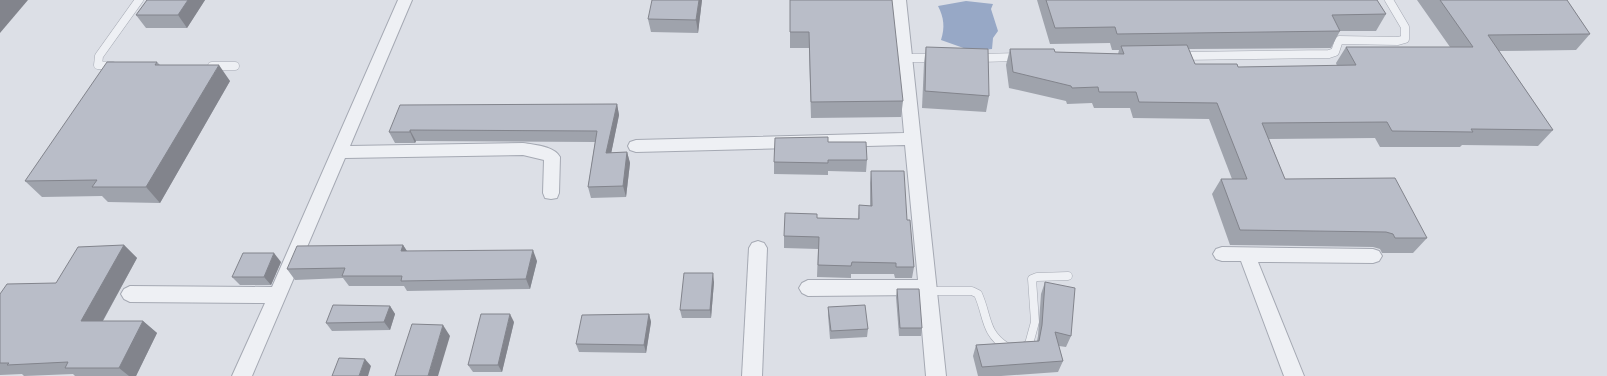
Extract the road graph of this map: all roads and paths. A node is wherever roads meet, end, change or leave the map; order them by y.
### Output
1 (139, 0) edge
2 (405, 0) edge
3 (899, 0) edge
4 (1389, 0) edge
5 (1171, 56) edge
6 (1023, 57) edge
7 (905, 58) junction
8 (944, 58) edge
9 (974, 58) edge
10 (119, 66) edge
11 (206, 66) edge
12 (235, 66) dead end
13 (911, 139) junction
14 (636, 146) dead end
15 (342, 152) junction
16 (551, 193) dead end
17 (758, 248) dead end
18 (1222, 254) dead end
19 (1247, 255) junction
20 (1372, 256) dead end
21 (1068, 276) dead end
22 (808, 288) dead end
23 (927, 289) junction
24 (130, 294) dead end
25 (278, 295) junction
26 (242, 376) edge
27 (752, 376) edge
28 (936, 376) edge
29 (1294, 376) edge

1 - 10 lane
2 - 15 street
3 - 7 street
4 - 5 lane
6 - 9 lane
7 - 8 lane
7 - 13 street
11 - 12 lane
13 - 14 street
13 - 23 street
15 - 16 street
15 - 25 street
17 - 27 street
18 - 19 street
19 - 20 street
19 - 29 street
21 - 23 lane
22 - 23 street
23 - 28 street
24 - 25 street
25 - 26 street

